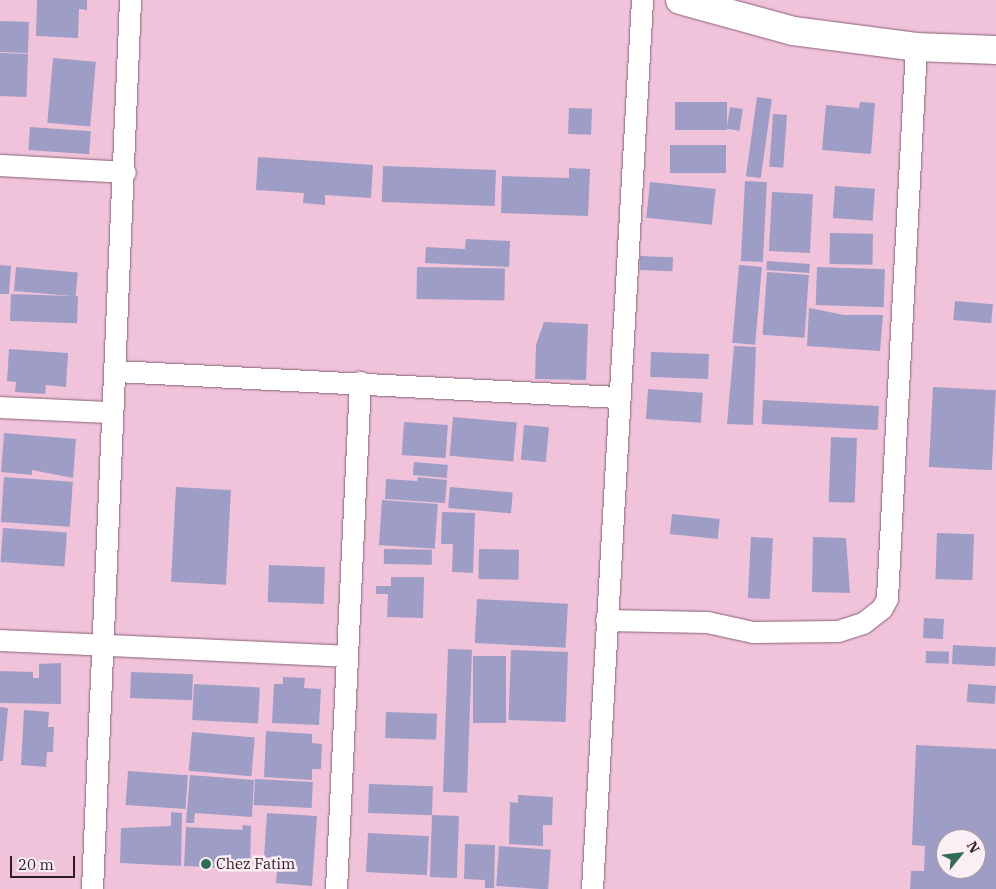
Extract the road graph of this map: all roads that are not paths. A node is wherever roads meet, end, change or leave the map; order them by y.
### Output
1 (130, 0) edge
2 (642, 0) edge
3 (680, 0) edge
4 (916, 47) junction
5 (996, 50) edge
6 (0, 166) edge
7 (125, 172) junction
8 (116, 371) junction
9 (360, 382) junction
10 (617, 397) junction
11 (0, 406) edge
12 (109, 412) junction
13 (606, 620) junction
14 (0, 640) edge
15 (103, 645) junction
16 (346, 656) junction
17 (92, 889) edge
18 (336, 889) edge
19 (592, 889) edge

1 - 7 street
2 - 10 street
3 - 4 street
4 - 5 street
4 - 13 street
6 - 7 street
7 - 8 street
8 - 9 street
8 - 12 street
9 - 10 street
9 - 16 street
10 - 13 street
11 - 12 street
12 - 15 street
13 - 19 street
14 - 15 street
15 - 16 street
15 - 17 street
16 - 18 street

